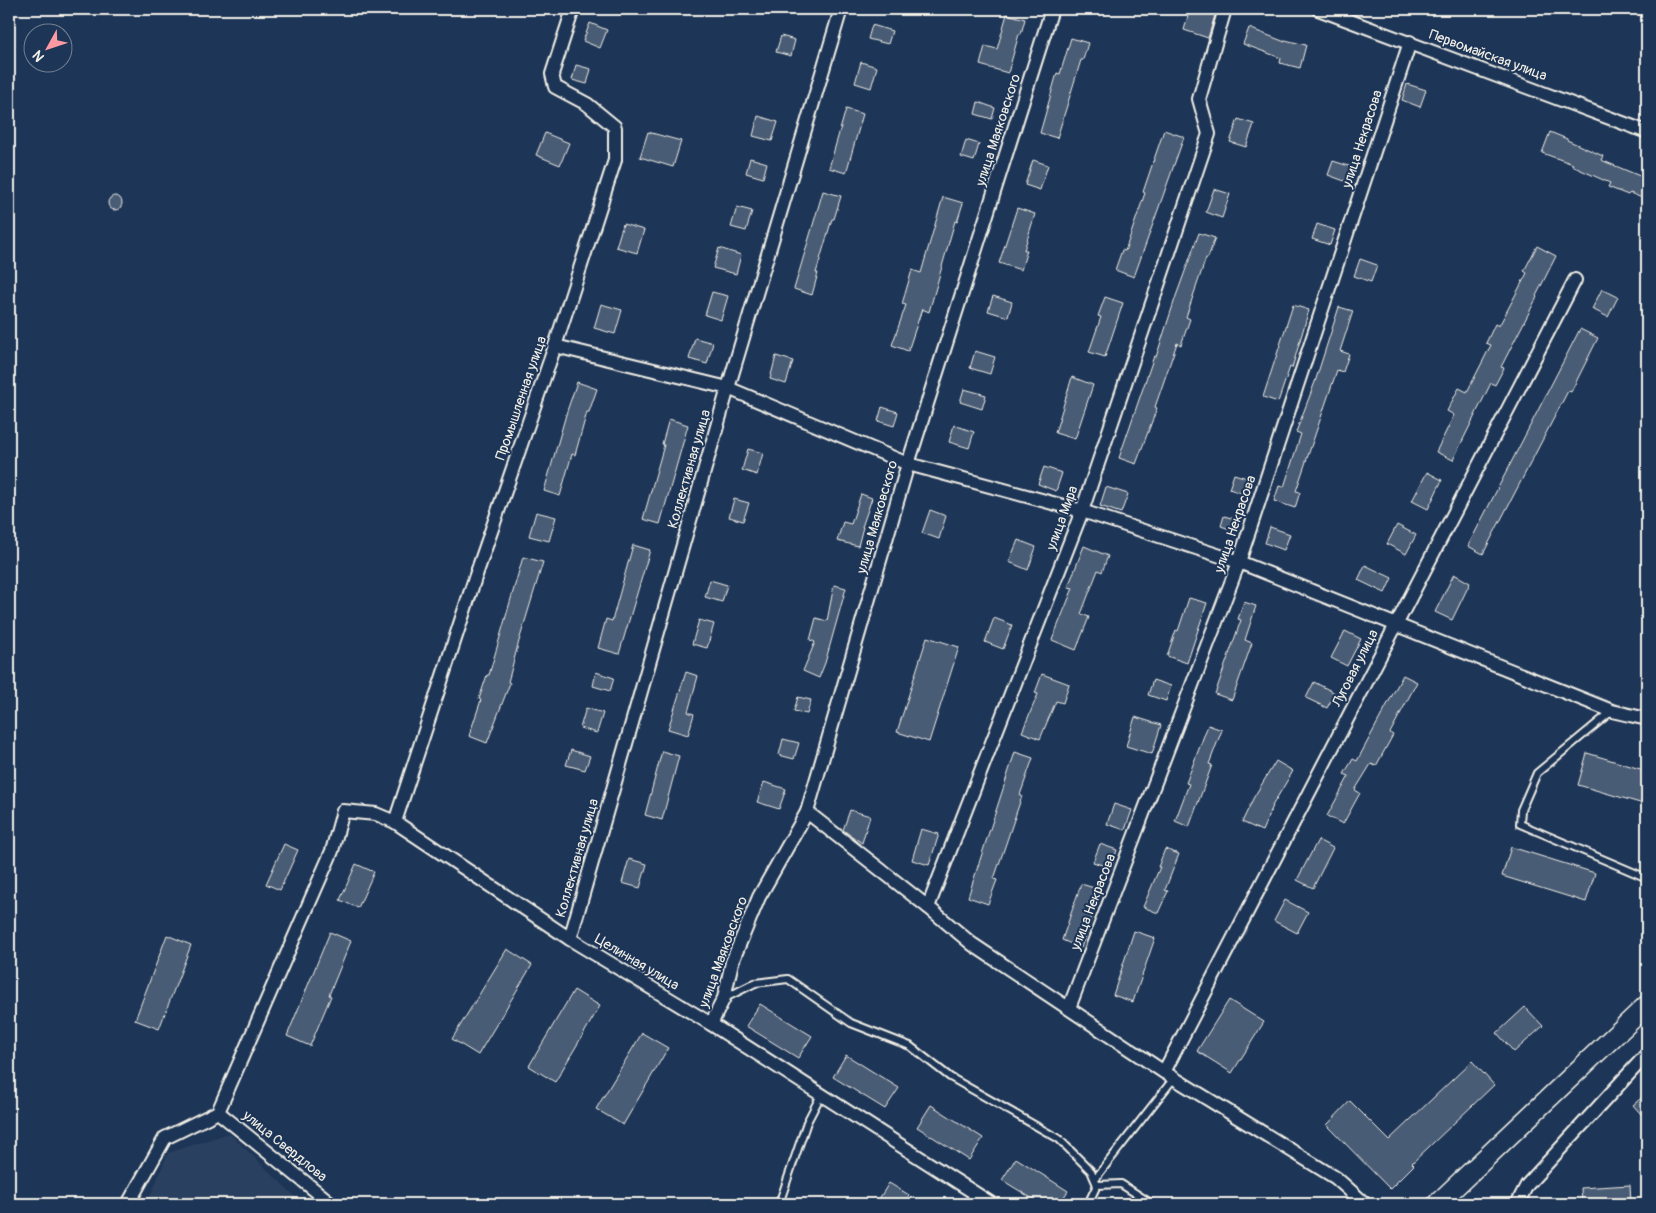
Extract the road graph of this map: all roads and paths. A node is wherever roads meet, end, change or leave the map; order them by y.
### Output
1 (573, 9) edge
2 (841, 9) edge
3 (1052, 9) edge
4 (1225, 9) edge
5 (1318, 9) edge
6 (1410, 42) junction
7 (1647, 132) edge
8 (1575, 280) dead end
9 (555, 346) junction
10 (728, 388) junction
11 (908, 464) junction
12 (1082, 511) junction
13 (1239, 562) junction
14 (1395, 624) junction
15 (1612, 711) junction
16 (1647, 719) edge
17 (807, 812) junction
18 (395, 822) junction
19 (1647, 878) edge
20 (928, 907) junction
21 (570, 939) junction
22 (724, 998) junction
23 (1647, 1005) edge
24 (1069, 1008) junction
25 (711, 1024) junction
26 (1647, 1054) edge
27 (1169, 1075) junction
28 (820, 1095) junction
29 (218, 1112) junction
30 (1096, 1182) junction
31 (971, 1199) edge
32 (128, 1204) edge
33 (332, 1204) edge
34 (779, 1204) edge
35 (992, 1204) edge
36 (1088, 1204) edge
37 (1152, 1204) edge
38 (1366, 1204) edge
39 (1437, 1204) edge
40 (1517, 1204) edge

1 - 9 street, Промышленная улица
2 - 10 street, Коллективная улица
3 - 11 street, улица Маяковского
4 - 12 street, улица Мира
5 - 6 street, Первомайская улица
6 - 7 street, Первомайская улица
6 - 13 street, улица Некрасова
8 - 14 street, Луговая улица
9 - 10 street
9 - 18 street, Промышленная улица
10 - 11 street
10 - 21 street, Коллективная улица
11 - 12 street
11 - 17 street, улица Маяковского
12 - 13 street
12 - 20 street, улица Мира
13 - 14 street
13 - 24 street, улица Некрасова
14 - 15 street
14 - 27 street, Луговая улица
15 - 16 street
15 - 19 lane
17 - 20 street
17 - 22 street, улица Маяковского
18 - 21 street, Целинная улица
18 - 29 street, Целинная улица
20 - 24 street
21 - 25 street, Целинная улица
22 - 25 street, улица Маяковского
22 - 30 lane
23 - 39 main road
24 - 27 street
25 - 28 street, Целинная улица
26 - 40 street
27 - 30 lane
27 - 38 street
28 - 31 street, Целинная улица
28 - 34 lane
29 - 32 street
29 - 33 street, улица Свердлова
30 - 36 lane
30 - 37 lane
31 - 35 street, Целинная улица

